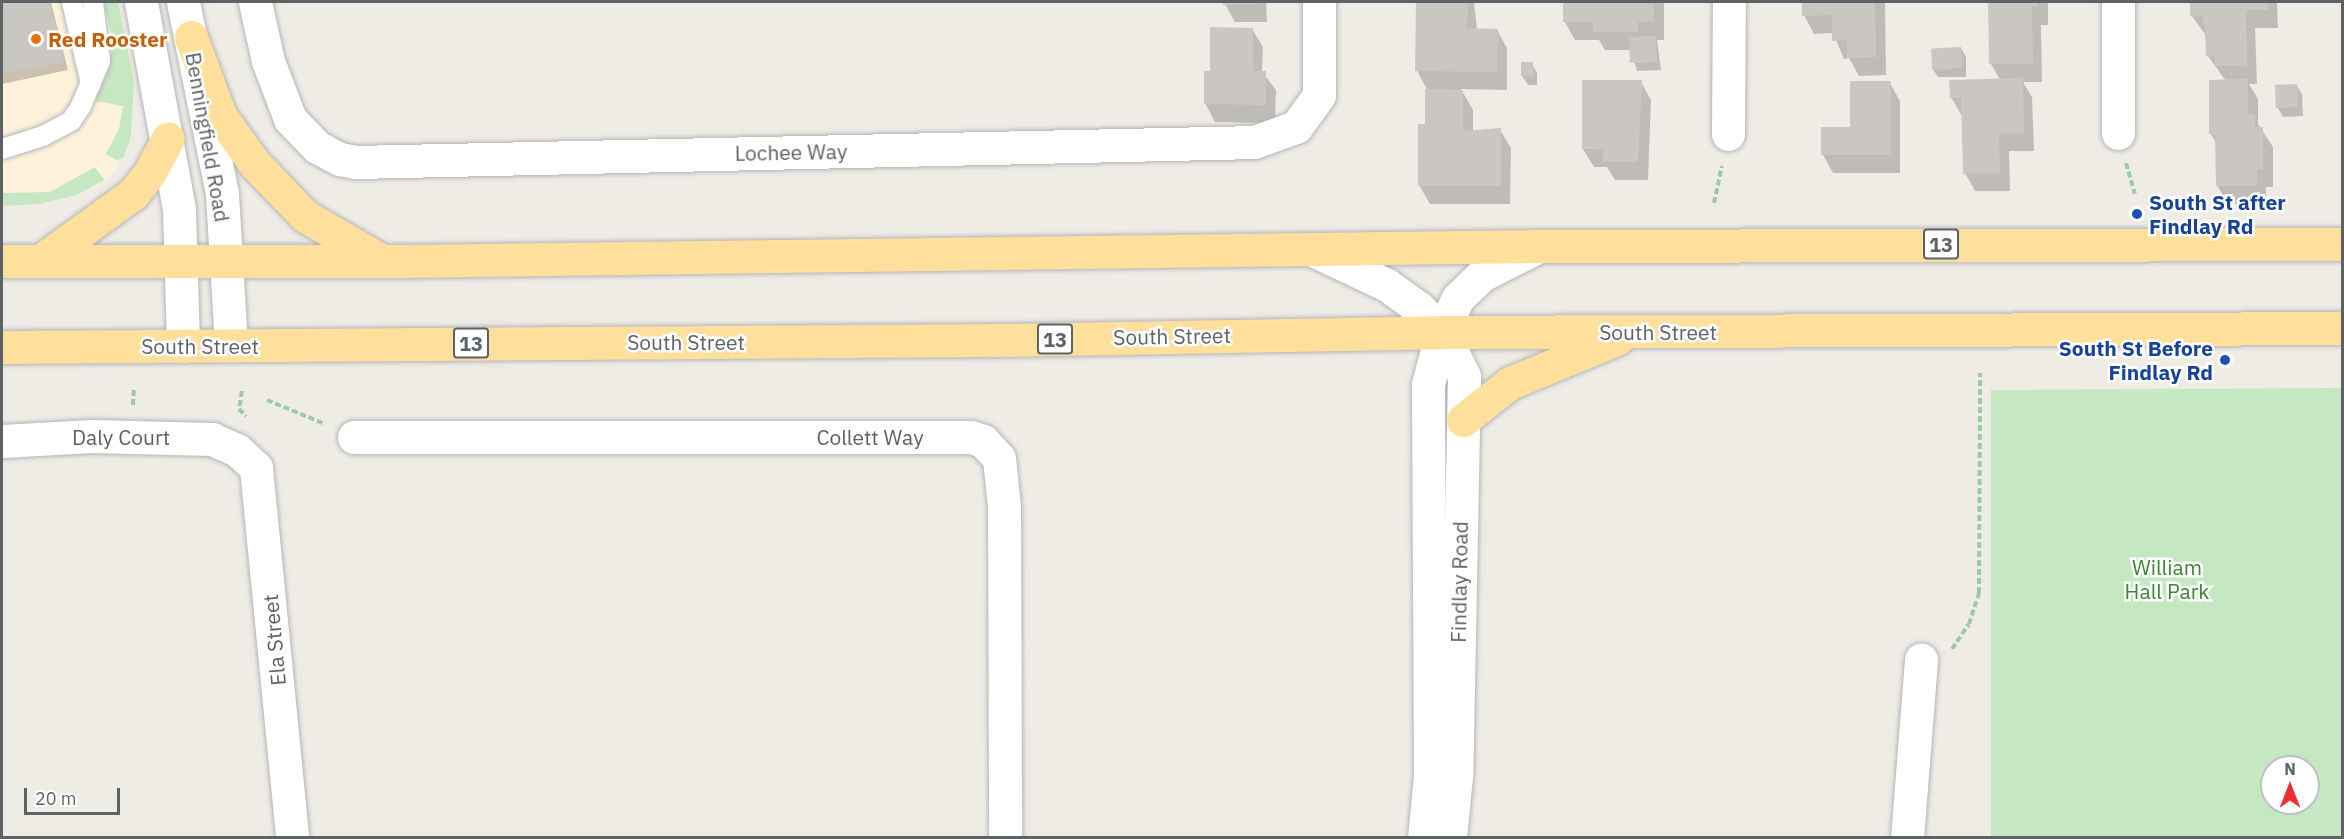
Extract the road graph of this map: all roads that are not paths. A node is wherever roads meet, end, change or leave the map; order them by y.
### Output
1 (72, 2) edge
2 (93, 2) edge
3 (141, 2) edge
4 (183, 2) edge
5 (255, 2) edge
6 (1319, 2) edge
7 (1729, 2) edge
8 (2118, 2) edge
9 (191, 37) junction
10 (91, 84) junction
11 (2118, 133) dead end
12 (1728, 134) road end
13 (168, 138) junction
14 (2, 148) edge
15 (2343, 244) edge
16 (1539, 246) junction
17 (1313, 250) junction
18 (2, 261) edge
19 (40, 261) junction
20 (180, 261) junction
21 (227, 261) junction
22 (383, 261) junction
23 (2343, 328) edge
24 (1442, 332) junction
25 (1639, 332) junction
26 (231, 345) junction
27 (2, 346) edge
28 (183, 346) junction
29 (1463, 420) junction
30 (354, 437) road end
31 (2, 441) edge
32 (237, 450) joint
33 (1921, 660) road end
34 (292, 837) edge
35 (1005, 837) edge
36 (1424, 837) edge
37 (1450, 837) edge
38 (1907, 837) edge

1 - 10 lane
2 - 10 lane
3 - 13 street, Benningfield Road
4 - 9 street, Benningfield Road
5 - 6 street, Lochee Way
7 - 12 street
8 - 11 street
9 - 21 street, Benningfield Road
9 - 22 highway
10 - 14 lane
13 - 19 highway
13 - 20 street, Benningfield Road
15 - 16 highway, 13
16 - 17 highway, 13
16 - 24 street, Findlay Road
17 - 22 highway, 13
17 - 24 street, Findlay Road
18 - 19 highway, 13
19 - 20 highway, 13
20 - 21 highway, 13
20 - 28 street, Benningfield Road
21 - 22 highway, 13
21 - 26 street, Benningfield Road
23 - 25 highway, South Street / 13
24 - 25 highway, South Street / 13
24 - 26 highway, South Street / 13
24 - 29 street, Findlay Road
24 - 36 street, Findlay Road
25 - 29 highway
26 - 28 highway, South Street / 13
27 - 28 highway, South Street / 13
29 - 37 street, Findlay Road
30 - 35 street, Collett Way
31 - 32 street, Daly Court
32 - 34 street, Ela Street
33 - 38 street

